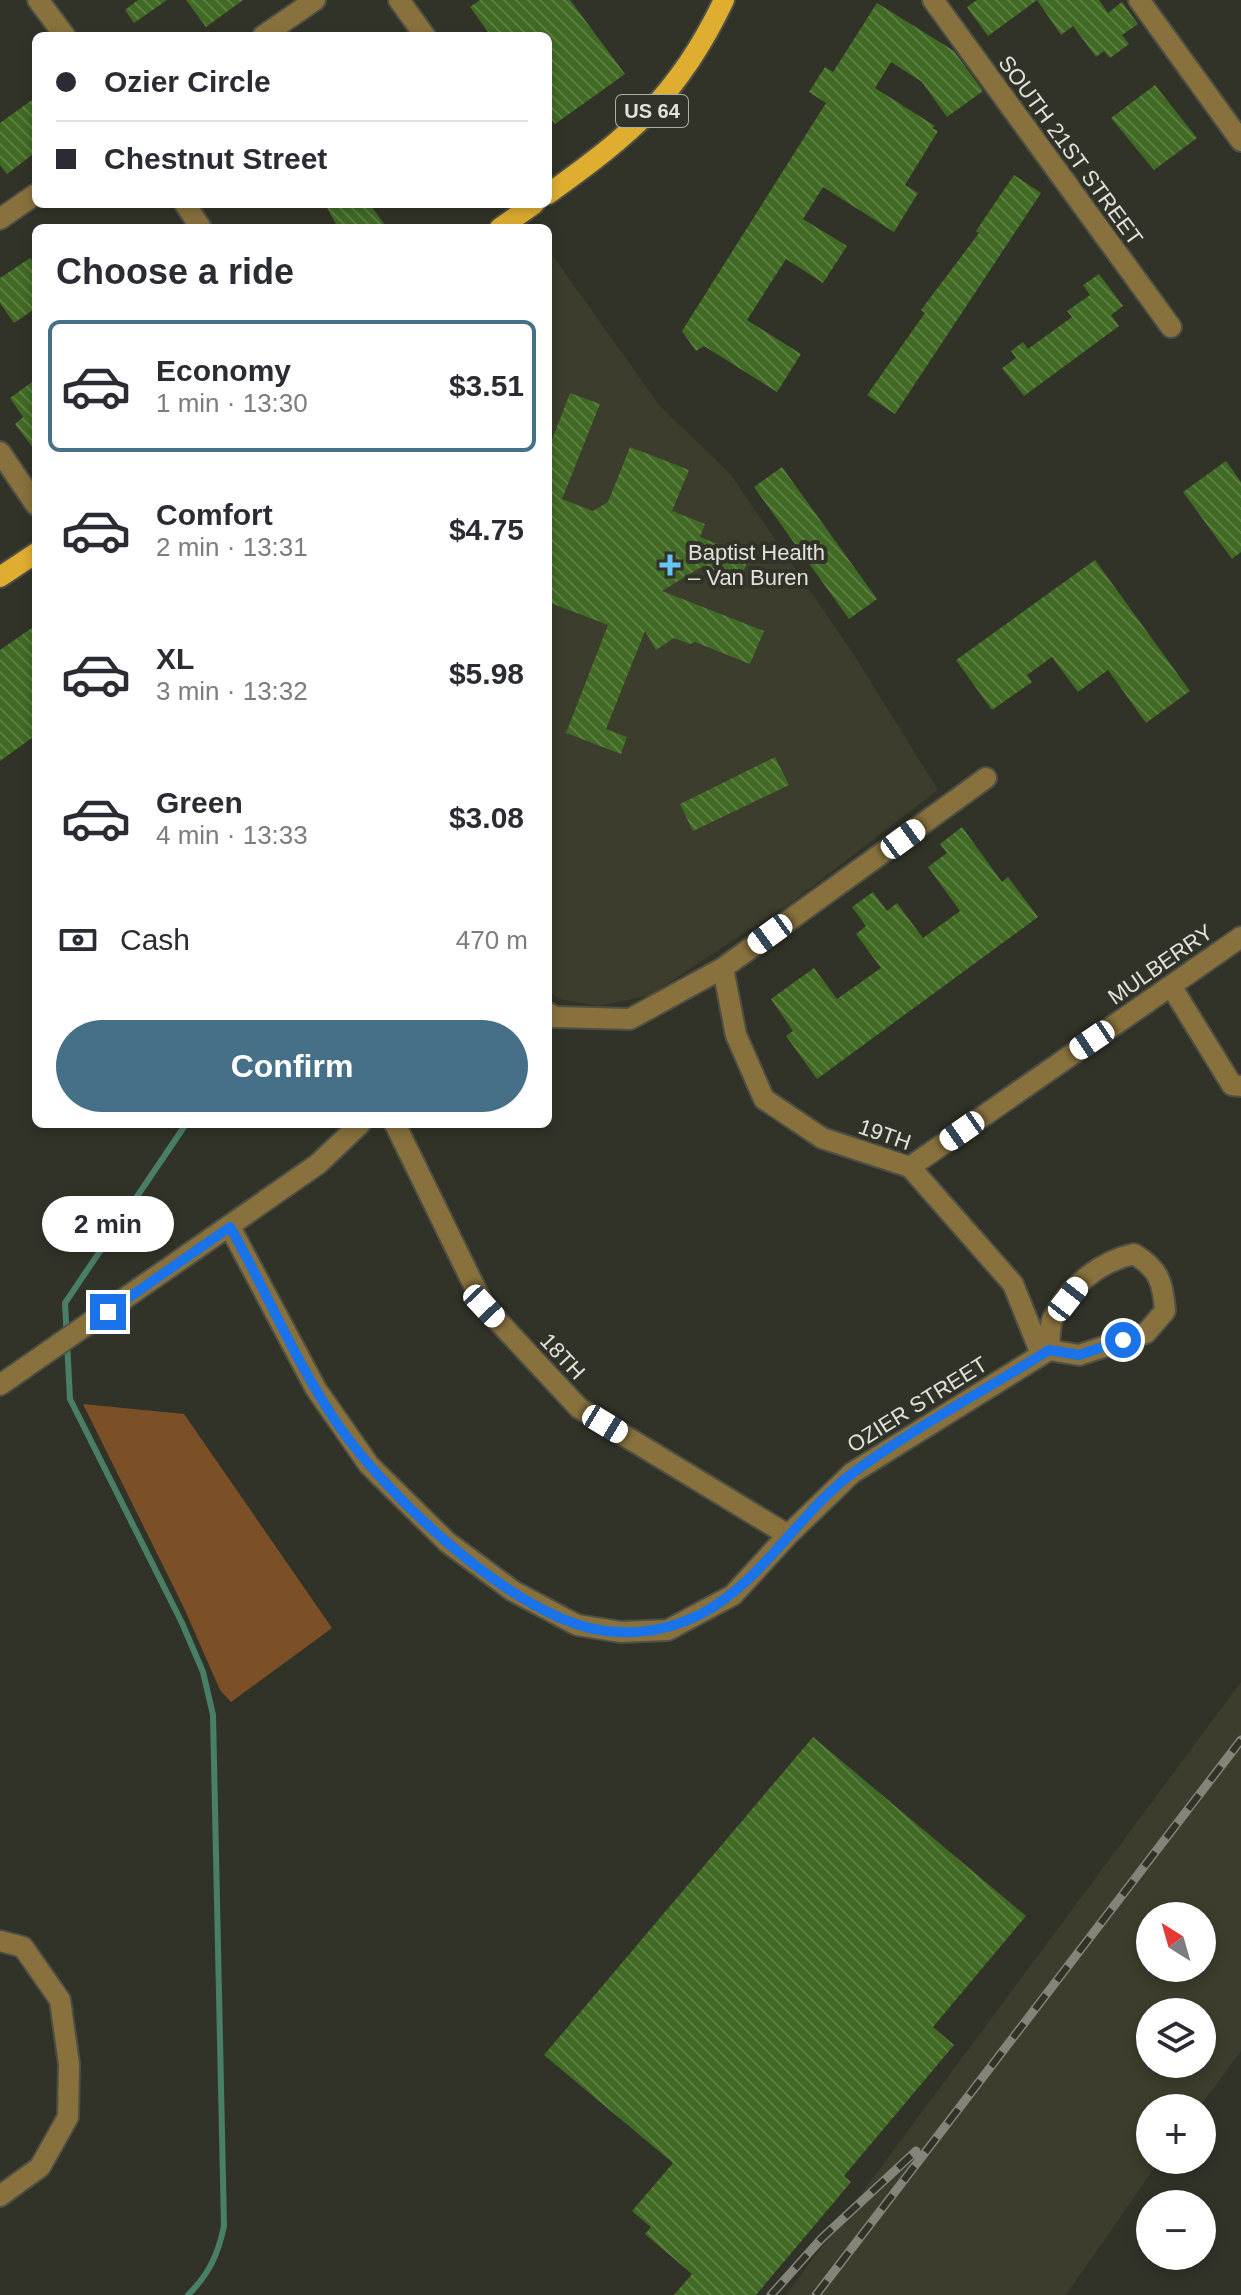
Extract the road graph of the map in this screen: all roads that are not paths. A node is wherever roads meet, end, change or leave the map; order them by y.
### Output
1 (38, 0) edge
2 (315, 0) edge
3 (399, 0) edge
4 (724, 0) edge
5 (933, 0) edge
6 (1139, 0) edge
7 (62, 32) edge
8 (269, 32) edge
9 (422, 32) edge
10 (1241, 141) edge
11 (552, 191) edge
12 (32, 197) edge
13 (528, 208) edge
14 (0, 219) edge
15 (506, 224) edge
16 (1171, 327) dead end
17 (0, 452) edge
18 (32, 499) edge
19 (32, 556) edge
20 (0, 577) edge
21 (986, 778) dead end
22 (1241, 937) edge
23 (723, 968) junction
24 (1171, 986) junction
25 (552, 1015) edge
26 (1241, 1086) edge
27 (356, 1128) edge
28 (397, 1128) edge
29 (910, 1167) junction
30 (230, 1227) junction
31 (1045, 1352) junction
32 (0, 1385) edge
33 (788, 1535) junction
34 (0, 1941) edge
35 (0, 2196) edge

1 - 7 street
2 - 8 street
3 - 9 street
4 - 11 main road, US 64
5 - 16 street, SOUTH 21ST STREET
6 - 10 street
12 - 14 street
13 - 15 main road
17 - 18 street
19 - 20 main road
21 - 23 street
22 - 24 street, MULBERRY
23 - 25 street
23 - 29 street, 19TH
24 - 26 street
24 - 29 street, MULBERRY
27 - 30 street
28 - 33 street, 18TH
29 - 31 street, 19TH
30 - 32 street
30 - 33 street, OZIER STREET
31 - 31 street
31 - 33 street, OZIER STREET
34 - 35 street

